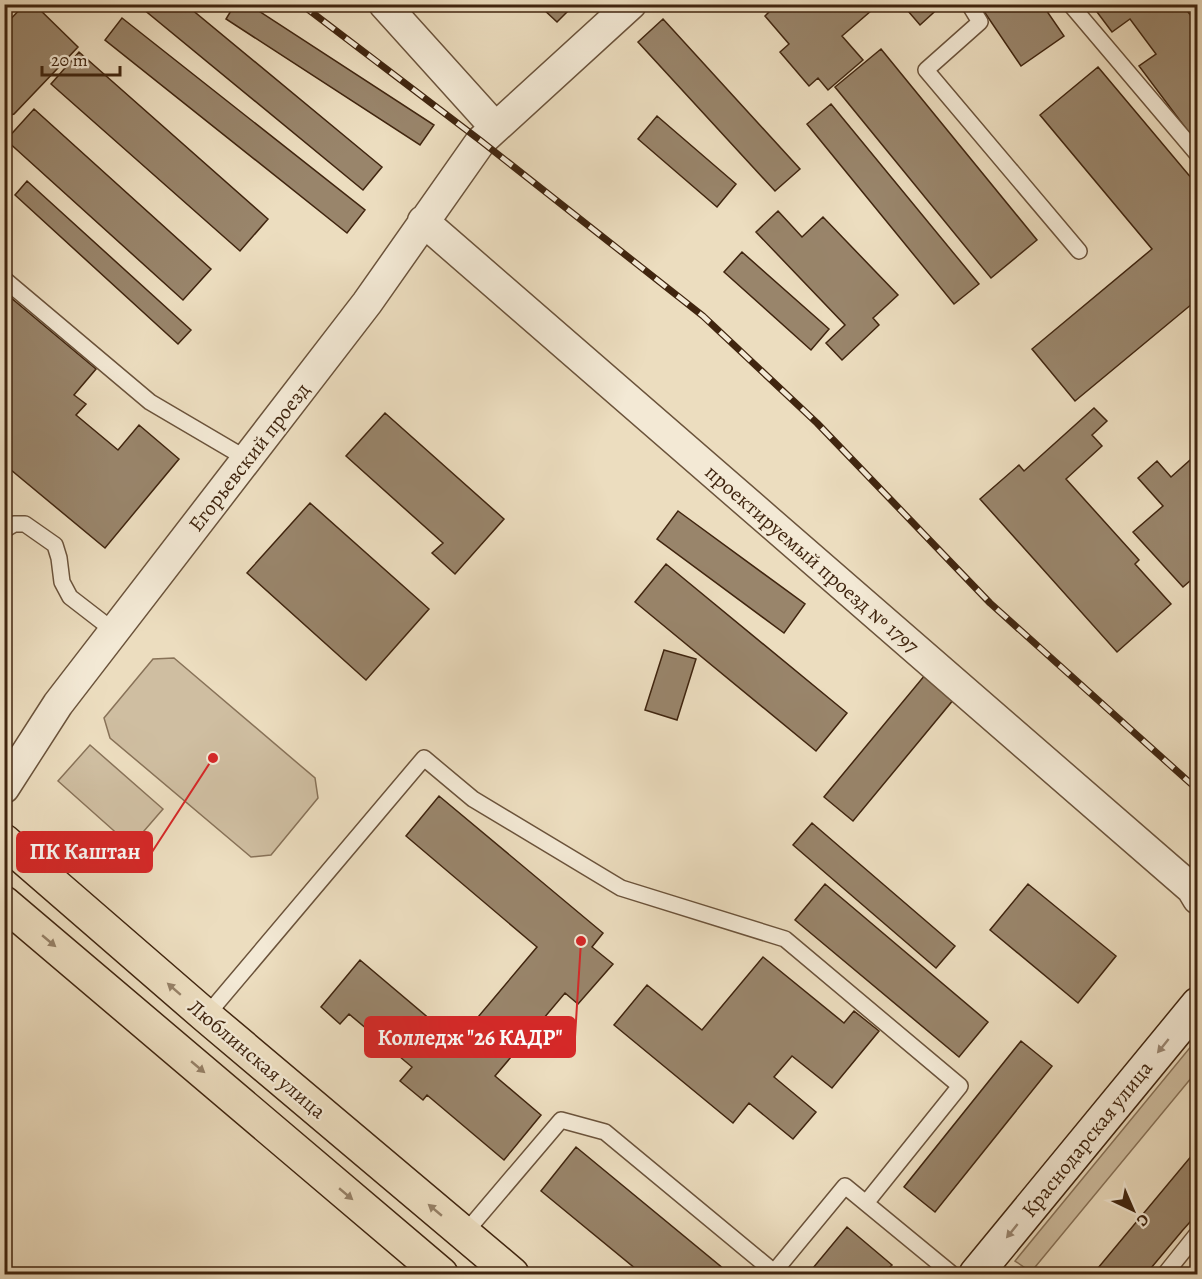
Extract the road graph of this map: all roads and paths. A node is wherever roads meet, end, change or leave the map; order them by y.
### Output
1 (384, 4) edge
2 (631, 4) edge
3 (969, 4) edge
4 (1070, 4) edge
5 (495, 127) junction
6 (1197, 155) edge
7 (423, 221) junction
8 (1078, 251) dead end
9 (4, 279) edge
10 (247, 459) junction
11 (4, 530) edge
12 (114, 631) junction
13 (4, 788) edge
14 (4, 841) edge
15 (1197, 899) edge
16 (4, 903) edge
17 (1197, 1004) edge
18 (206, 1016) junction
19 (866, 1203) junction
20 (464, 1234) junction
21 (1197, 1234) edge
22 (973, 1273) edge
23 (441, 1275) edge
24 (512, 1275) edge
25 (1165, 1275) edge

1 - 5 street
2 - 5 street, Егорьевский проезд
3 - 8 lane
4 - 6 lane
5 - 7 street, Егорьевский проезд
7 - 10 street, Егорьевский проезд
7 - 15 street, проектируемый проезд № 1797
9 - 10 lane
10 - 12 street, Егорьевский проезд
11 - 12 lane
12 - 13 street, Егорьевский проезд
18 -> 14 main road, Люблинская улица
16 -> 23 main road
17 -> 22 main road, Краснодарская улица
18 - 19 lane
20 -> 18 main road, Люблинская улица
19 - 20 lane
19 - 22 lane
20 - 24 main road, Люблинская улица
21 - 25 lane

